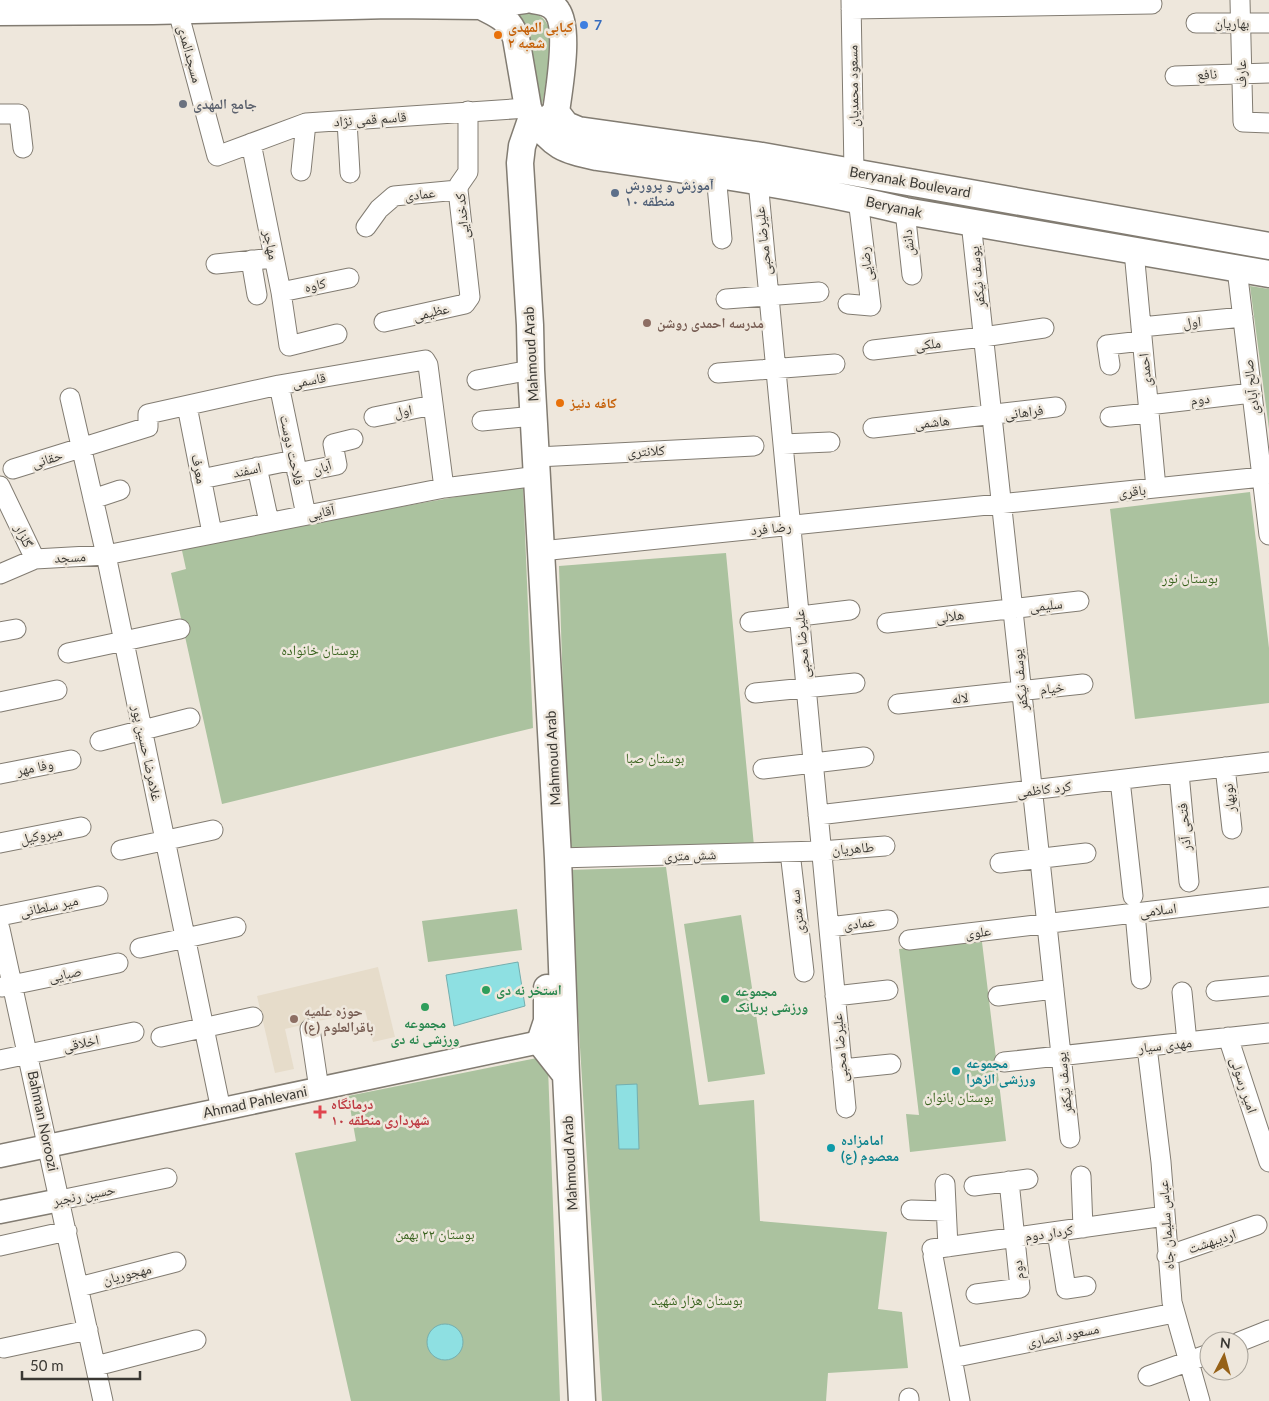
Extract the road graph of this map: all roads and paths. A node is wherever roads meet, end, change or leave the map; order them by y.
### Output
1 (525, 0) edge
2 (1240, 0) edge
3 (548, 2) edge
4 (390, 3) edge
5 (1036, 3) edge
6 (851, 4) edge
7 (1152, 4) dead end
8 (34, 6) edge
9 (127, 6) edge
10 (480, 6) junction
11 (178, 10) junction
12 (0, 12) edge
13 (1196, 23) dead end
14 (1240, 23) junction
15 (1269, 23) edge
16 (1241, 73) junction
17 (1269, 73) edge
18 (1175, 76) dead end
19 (468, 111) junction
20 (539, 112) junction
21 (0, 114) edge
22 (347, 121) junction
23 (306, 123) junction
24 (1269, 123) edge
25 (251, 143) junction
26 (23, 148) dead end
27 (217, 156) joint
28 (301, 171) dead end
29 (854, 172) junction
30 (350, 173) dead end
31 (716, 174) junction
32 (758, 181) junction
33 (458, 190) junction
34 (975, 193) junction
35 (858, 199) junction
36 (905, 211) junction
37 (971, 222) junction
38 (366, 227) dead end
39 (722, 239) dead end
40 (1269, 246) edge
41 (1134, 251) junction
42 (274, 258) junction
43 (251, 260) junction
44 (216, 264) dead end
45 (1237, 269) junction
46 (1269, 274) edge
47 (912, 275) dead end
48 (350, 278) dead end
49 (280, 292) junction
50 (818, 292) dead end
51 (470, 294) joint
52 (257, 295) dead end
53 (769, 296) junction
54 (726, 299) dead end
55 (848, 304) dead end
56 (1243, 317) junction
57 (384, 322) dead end
58 (1044, 328) dead end
59 (337, 334) dead end
60 (1142, 334) junction
61 (983, 337) junction
62 (873, 350) dead end
63 (835, 364) dead end
64 (1110, 365) dead end
65 (776, 369) junction
66 (531, 370) junction
67 (718, 373) dead end
68 (477, 380) dead end
69 (279, 385) junction
70 (1252, 393) junction
71 (70, 398) dead end
72 (433, 405) junction
73 (186, 406) junction
74 (1056, 407) dead end
75 (1149, 409) junction
76 (534, 416) junction
77 (992, 416) junction
78 (374, 417) dead end
79 (1110, 417) dead end
80 (482, 421) dead end
81 (873, 428) dead end
82 (353, 439) dead end
83 (830, 442) dead end
84 (783, 444) junction
85 (754, 446) dead end
86 (81, 448) junction
87 (538, 466) junction
88 (295, 467) junction
89 (257, 468) junction
90 (13, 469) dead end
91 (1262, 477) junction
92 (201, 480) junction
93 (0, 486) edge
94 (444, 488) junction
95 (1156, 488) junction
96 (120, 490) dead end
97 (93, 499) junction
98 (1001, 504) junction
99 (306, 515) junction
100 (269, 522) junction
101 (790, 526) junction
102 (212, 533) junction
103 (1269, 535) edge
104 (541, 551) junction
105 (106, 555) junction
106 (35, 559) junction
107 (0, 574) edge
108 (1079, 601) dead end
109 (1013, 608) junction
110 (850, 610) dead end
111 (799, 616) junction
112 (750, 622) dead end
113 (887, 623) dead end
114 (180, 629) dead end
115 (124, 642) junction
116 (68, 653) dead end
117 (855, 683) dead end
118 (1083, 684) dead end
119 (806, 688) junction
120 (57, 690) dead end
121 (1022, 692) junction
122 (755, 693) dead end
123 (0, 702) edge
124 (898, 704) dead end
125 (190, 718) dead end
126 (142, 731) junction
127 (100, 741) dead end
128 (864, 757) dead end
129 (71, 760) dead end
130 (1269, 762) edge
131 (813, 764) junction
132 (1225, 767) junction
133 (764, 769) dead end
134 (1179, 773) junction
135 (0, 774) edge
136 (1120, 780) junction
137 (1032, 790) junction
138 (818, 815) junction
139 (81, 826) dead end
140 (1232, 829) dead end
141 (213, 830) dead end
142 (165, 840) junction
143 (0, 843) edge
144 (885, 846) dead end
145 (120, 850) dead end
146 (822, 851) junction
147 (790, 852) junction
148 (1086, 853) dead end
149 (1040, 857) junction
150 (558, 858) junction
151 (1000, 863) dead end
152 (1189, 882) dead end
153 (98, 896) dead end
154 (1269, 897) edge
155 (1134, 904) junction
156 (0, 916) edge
157 (888, 920) dead end
158 (1047, 923) junction
159 (236, 927) dead end
160 (829, 927) junction
161 (0, 929) edge
162 (185, 938) junction
163 (908, 940) dead end
164 (140, 948) dead end
165 (118, 963) dead end
166 (804, 972) dead end
167 (1141, 980) dead end
168 (1269, 986) edge
169 (6, 987) edge
170 (1054, 989) junction
171 (888, 990) dead end
172 (1216, 991) dead end
173 (1182, 992) dead end
174 (835, 996) junction
175 (998, 996) dead end
176 (253, 1017) dead end
177 (204, 1027) junction
178 (310, 1028) dead end
179 (134, 1032) dead end
180 (1269, 1033) edge
181 (161, 1037) dead end
182 (1228, 1037) junction
183 (540, 1042) junction
184 (1187, 1042) junction
185 (1147, 1047) junction
186 (28, 1054) junction
187 (1061, 1056) junction
188 (0, 1060) edge
189 (1004, 1062) dead end
190 (891, 1064) dead end
191 (842, 1069) junction
192 (566, 1075) junction
193 (319, 1089) junction
194 (846, 1108) dead end
195 (221, 1110) junction
196 (1264, 1127) edge
197 (1070, 1138) dead end
198 (48, 1146) junction
199 (0, 1156) edge
200 (1269, 1162) edge
201 (1081, 1176) dead end
202 (167, 1178) dead end
203 (1028, 1179) dead end
204 (1009, 1182) junction
205 (945, 1184) dead end
206 (974, 1186) dead end
207 (60, 1200) junction
208 (911, 1210) dead end
209 (946, 1211) junction
210 (0, 1212) edge
211 (1165, 1216) junction
212 (1257, 1226) dead end
213 (1084, 1228) junction
214 (67, 1231) junction
215 (1057, 1232) junction
216 (1014, 1238) junction
217 (0, 1246) edge
218 (938, 1251) junction
219 (1167, 1256) junction
220 (176, 1262) dead end
221 (1086, 1286) dead end
222 (79, 1287) junction
223 (976, 1294) dead end
224 (1174, 1313) junction
225 (88, 1330) junction
226 (1269, 1330) edge
227 (1249, 1338) edge
228 (196, 1340) dead end
229 (4, 1348) dead end
230 (952, 1358) junction
231 (1199, 1358) edge
232 (1189, 1362) junction
233 (96, 1366) junction
234 (1148, 1376) dead end
235 (103, 1401) edge
236 (582, 1401) edge
237 (960, 1401) edge
238 (1200, 1401) edge

1 - 10 main road
2 - 14 street, عارف
3 - 20 main road, Mahmoud Arab
4 - 10 main road
4 - 11 main road
5 - 6 street
5 - 7 street
6 - 29 street, مسعود محمدیان
8 - 9 main road
8 - 12 main road
9 - 11 main road
10 - 20 main road
11 - 27 street, مسجدالمدی
13 - 14 street, بهاریان
14 - 15 street, بهاریان
14 - 16 street, عارف
16 - 17 street, نافع
16 - 18 street, نافع
16 - 24 street, عارف
19 - 20 street, قاسم قمی نژاد
19 - 22 street, قاسم قمی نژاد
19 - 33 street, کدخدایی
20 - 29 main road, Beryanak Boulevard
20 - 31 main road, Beryanak
20 - 66 main road, Mahmoud Arab
21 - 26 street
22 - 23 street, قاسم قمی نژاد
22 - 30 street
23 - 25 street, قاسم قمی نژاد
23 - 28 street
25 - 27 street, قاسم قمی نژاد
25 - 42 street, مهاجر
29 - 34 main road, Beryanak Boulevard
31 - 32 main road, Beryanak
31 - 39 street
32 - 35 main road, Beryanak
32 - 53 street, علیرضا محبی
33 - 38 street, عمادی
33 - 51 street, کدخدایی
34 - 37 main road
34 - 40 main road, Beryanak Boulevard
35 - 36 main road, Beryanak
35 - 55 street, رضایی
36 - 37 main road, Beryanak
36 - 47 street, دانش
37 - 41 main road, Beryanak
37 - 61 street, یوسف نیکفر
41 - 45 main road, Beryanak
41 - 60 street, احمدی
42 - 43 street
42 - 49 street, مهاجر
43 - 44 street
43 - 52 street
45 - 46 main road, Beryanak
45 - 56 street, صالح آبادی
48 - 49 street, کاوه
49 - 59 street, مهاجر
50 - 53 street
51 - 57 street, عظیمی
53 - 54 street
53 - 65 street, علیرضا محبی
56 - 60 street, اول
56 - 70 street, صالح آبادی
58 - 61 street, ملکی
60 - 64 street, اول
60 - 75 street, احمدی
61 - 62 street, ملکی
61 - 77 street, یوسف نیکفر
63 - 65 street
65 - 67 street
65 - 84 street, علیرضا محبی
66 - 68 street
66 - 76 main road, Mahmoud Arab
69 - 72 street, قاسمی
69 - 73 street, قاسمی
69 - 88 street, فلاحت دوست
70 - 75 street, دوم
70 - 91 street, صالح آبادی
71 - 86 street, غلامرضا حسین پور
72 - 78 street, اول
72 - 94 street, قاسمی
73 - 86 street, قاسمی
73 - 92 street, معرف
74 - 77 street, فراهانی
75 - 79 street, دوم
75 - 95 street, احمدی
76 - 80 street
76 - 87 main road, Mahmoud Arab
77 - 81 street, هاشمی
77 - 98 street, یوسف نیکفر
82 - 88 street, آبان
83 - 84 street
84 - 101 street, علیرضا محبی
85 - 87 street, کلانتری
86 - 90 street, حقانی
86 - 97 street, غلامرضا حسین پور
87 - 94 street, آقایی
87 - 104 main road, Mahmoud Arab
88 - 89 street, اسفند
88 - 99 street, فلاحت دوست
89 - 92 street, اسفند
89 - 100 street
91 - 95 street, باقری
91 - 103 street, صالح آبادی
92 - 102 street, معرف
93 - 106 street, گلزار
94 - 99 street, آقایی
95 - 98 street, باقری
96 - 97 street
97 - 105 street, غلامرضا حسین پور
98 - 101 street, رضا فرد
98 - 109 street, یوسف نیکفر
99 - 100 street, آقایی
100 - 102 street, آقایی
101 - 104 street, رضا فرد
101 - 111 street, علیرضا محبی
102 - 105 street, آقایی
104 - 150 main road, Mahmoud Arab
105 - 106 street, مسجد
105 - 115 street, غلامرضا حسین پور
106 - 107 street, مسجد
108 - 109 street, سلیمی
109 - 113 street, هلالی
109 - 121 street, یوسف نیکفر
110 - 111 street
111 - 112 street
111 - 119 street, علیرضا محبی
114 - 115 street
115 - 116 street
115 - 126 street, غلامرضا حسین پور
117 - 119 street
118 - 121 street, خیام
119 - 122 street
119 - 131 street, علیرضا محبی
120 - 123 street
121 - 124 street, لاله
121 - 137 street, یوسف نیکفر
125 - 126 street
126 - 127 street
126 - 142 street, غلامرضا حسین پور
128 - 131 street
129 - 135 street, وفا مهر
130 - 132 street, کرد کاظمی
131 - 133 street
131 - 138 street, علیرضا محبی
132 - 134 street, کرد کاظمی
132 - 140 street, نوبهار
134 - 136 street, کرد کاظمی
134 - 152 street, فتحی آذر
136 - 137 street, کرد کاظمی
136 - 155 street
137 - 138 street, کرد کاظمی
137 - 149 street, یوسف نیکفر
138 - 146 street, علیرضا محبی
139 - 143 street, میروکیل
141 - 142 street
142 - 145 street
142 - 162 street, غلامرضا حسین پور
144 - 146 street, طاهریان
146 - 147 street, شش متری
146 - 160 street, علیرضا محبی
147 - 150 street, شش متری
147 - 166 street, سه متری
148 - 149 street
149 - 151 street
149 - 158 street, یوسف نیکفر
150 - 183 main road
150 - 192 main road, Mahmoud Arab
153 - 156 street, میر سلطانی
154 - 155 street, اسلامی
155 - 158 street, اسلامی
155 - 167 street
157 - 160 street, عمادی
158 - 163 street, علوی
158 - 170 street, یوسف نیکفر
159 - 162 street
160 - 174 street, علیرضا محبی
161 - 169 street, Bahman Noroozi
162 - 164 street
162 - 177 street, غلامرضا حسین پور
165 - 169 street, صبایی
168 - 172 street
169 - 186 street, Bahman Noroozi
170 - 175 street
170 - 187 street, یوسف نیکفر
171 - 174 street
173 - 184 street
174 - 191 street, علیرضا محبی
176 - 177 street
177 - 181 street
177 - 195 street, غلامرضا حسین پور
178 - 193 street
179 - 186 street, اخلاقی
180 - 182 street, مهدی سیار
182 - 184 street, مهدی سیار
182 - 196 street, امیر رسولی
183 - 192 main road
183 - 193 street, Ahmad Pahlevani
184 - 185 street, مهدی سیار
185 - 187 street, مهدی سیار
185 - 211 street, عباس سلیمان جاه
186 - 188 street, اخلاقی
186 - 198 street, Bahman Noroozi
187 - 189 street, مهدی سیار
187 - 197 street, یوسف نیکفر
190 - 191 street
191 - 194 street, علیرضا محبی
192 - 236 main road, Mahmoud Arab
193 - 195 street, Ahmad Pahlevani
195 - 198 street, Ahmad Pahlevani
196 - 200 street, امیر رسولی
198 - 199 street, Ahmad Pahlevani
198 - 207 street, Bahman Noroozi
201 - 213 street
202 - 207 street, حسین رنجبر
203 - 204 street
204 - 206 street
204 - 216 street
205 - 209 street
207 - 210 street, حسین رنجبر
207 - 214 street, Bahman Noroozi
208 - 209 street
209 - 218 street
211 - 213 street, کردار دوم
211 - 219 street, عباس سلیمان جاه
212 - 219 street, اردیبهشت
213 - 215 street, کردار دوم
214 - 217 street
214 - 222 street, Bahman Noroozi
215 - 216 street, کردار دوم
215 - 221 street
216 - 218 street, کردار دوم
216 - 223 street, دوم
218 - 230 street
219 - 224 street, عباس سلیمان جاه
220 - 222 street, مهجوریان
222 - 225 street, Bahman Noroozi
224 - 230 street, مسعود انصاری
224 - 232 street, عباس سلیمان جاه
225 - 229 street
225 - 233 street, Bahman Noroozi
226 - 227 street
228 - 233 street
230 - 237 street
231 - 232 street
232 - 234 street
232 - 238 street, عباس سلیمان جاه
233 - 235 street, Bahman Noroozi

